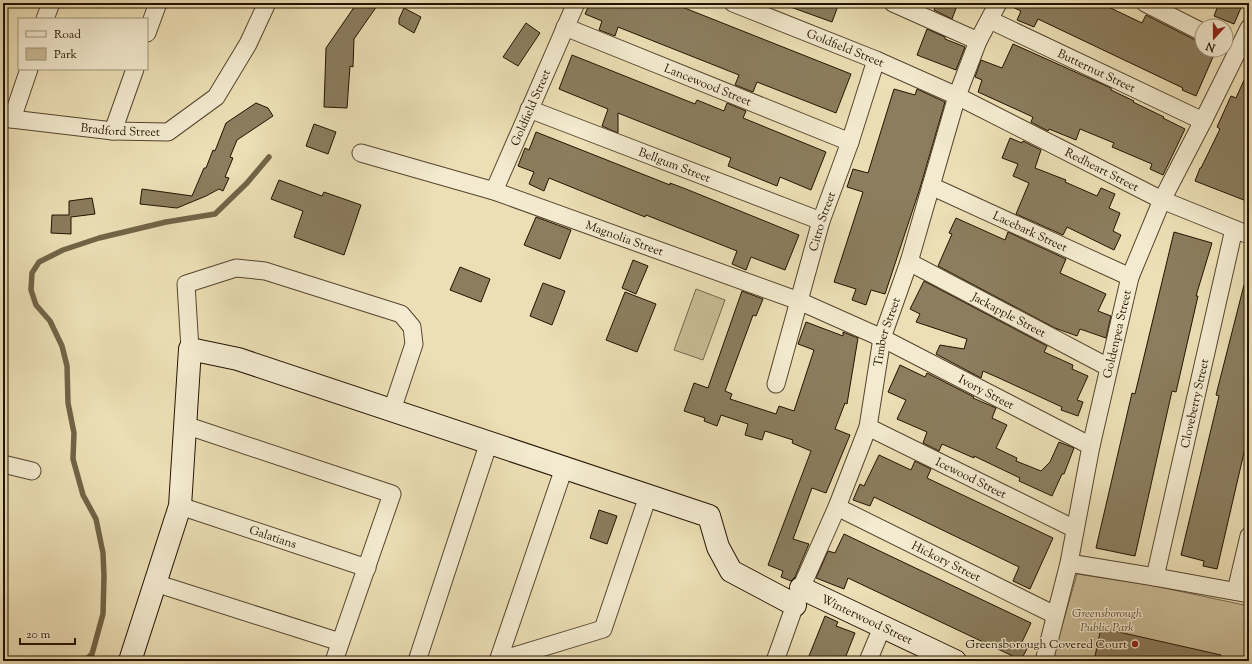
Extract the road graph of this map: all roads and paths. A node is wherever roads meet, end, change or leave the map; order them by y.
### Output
1 (51, 3) edge
2 (158, 3) edge
3 (267, 3) edge
4 (576, 3) edge
5 (733, 3) edge
6 (998, 3) edge
7 (1145, 3) edge
8 (904, 5) edge
9 (45, 18) edge
10 (990, 20) junction
11 (565, 27) junction
12 (1194, 28) edge
13 (1249, 28) edge
14 (148, 30) edge
15 (978, 41) junction
16 (1234, 45) edge
17 (1228, 58) edge
18 (876, 60) junction
19 (29, 70) edge
20 (135, 70) edge
21 (957, 96) junction
22 (529, 109) junction
23 (8, 119) edge
24 (1203, 121) junction
25 (113, 131) junction
26 (850, 142) junction
27 (361, 153) dead end
28 (931, 186) junction
29 (494, 191) junction
30 (1162, 200) junction
31 (821, 221) junction
32 (1242, 232) edge
33 (909, 262) junction
34 (1130, 277) junction
35 (799, 301) junction
36 (882, 338) junction
37 (190, 349) junction
38 (1108, 367) junction
39 (776, 384) dead end
40 (392, 410) junction
41 (185, 425) junction
42 (868, 427) junction
43 (489, 442) junction
44 (1091, 446) junction
45 (3, 464) edge
46 (564, 468) junction
47 (32, 471) dead end
48 (648, 496) junction
49 (180, 506) junction
50 (837, 507) junction
51 (1075, 528) junction
52 (1249, 536) edge
53 (1069, 563) junction
54 (367, 568) junction
55 (1154, 577) junction
56 (155, 582) junction
57 (1243, 593) edge
58 (798, 597) junction
59 (1055, 615) junction
60 (883, 626) junction
61 (340, 642) junction
62 (130, 661) edge
63 (334, 661) edge
64 (417, 661) edge
65 (498, 661) edge
66 (775, 661) edge
67 (868, 661) edge
68 (955, 661) edge
69 (1044, 661) edge

1 - 9 street
2 - 14 street
3 - 25 street, Bradford Street
4 - 11 street, Goldfield Street
5 - 18 street, Goldfield Street
6 - 10 street, Timber Street
7 - 12 street
8 - 15 street
10 - 15 street, Timber Street
10 - 24 street, Butternut Street
11 - 22 street, Goldfield Street
11 - 26 street, Lancewood Street
13 - 16 street, Goldenpea Street
15 - 21 street, Timber Street
17 - 24 street, Goldenpea Street
18 - 21 street, Goldfield Street
18 - 26 street, Citro Street
19 - 23 street
20 - 25 street
21 - 28 street, Timber Street
21 - 30 street, Redheart Street
22 - 29 street, Goldfield Street
22 - 31 street, Bellgum Street
23 - 25 street, Bradford Street
24 - 30 street, Goldenpea Street
26 - 31 street, Citro Street
27 - 29 street, Magnolia Street
28 - 33 street, Timber Street
28 - 34 street, Lacebark Street
29 - 35 street, Magnolia Street
30 - 32 street, Redheart Street
30 - 34 street, Goldenpea Street
31 - 35 street, Citro Street
32 - 55 street, Cloveberry Street
33 - 36 street, Timber Street
33 - 38 street, Jackapple Street
34 - 38 street, Goldenpea Street
35 - 36 street, Magnolia Street
35 - 39 street, Citro Street
36 - 42 street, Timber Street
36 - 44 street, Ivory Street
37 - 40 street
37 - 40 street
37 - 41 street
38 - 44 street, Goldenpea Street
40 - 43 street
41 - 49 street
41 - 54 street
42 - 50 street, Timber Street
42 - 51 street, Icewood Street
43 - 46 street
43 - 64 street
44 - 51 street, Goldenpea Street
45 - 47 street
46 - 48 street
46 - 65 street
48 - 58 street, Winterwood Street
48 - 65 street
49 - 54 street, Galatians
49 - 56 street
50 - 58 street, Timber Street
50 - 59 street, Hickory Street
51 - 53 street, Goldenpea Street
52 - 57 street
53 - 55 street
53 - 59 street, Goldenpea Street
54 - 61 street
55 - 57 street
56 - 61 street
56 - 62 street
58 - 60 street, Winterwood Street
58 - 66 street, Timber Street
59 - 69 street, Goldenpea Street
60 - 67 street
60 - 68 street, Winterwood Street
61 - 63 street

